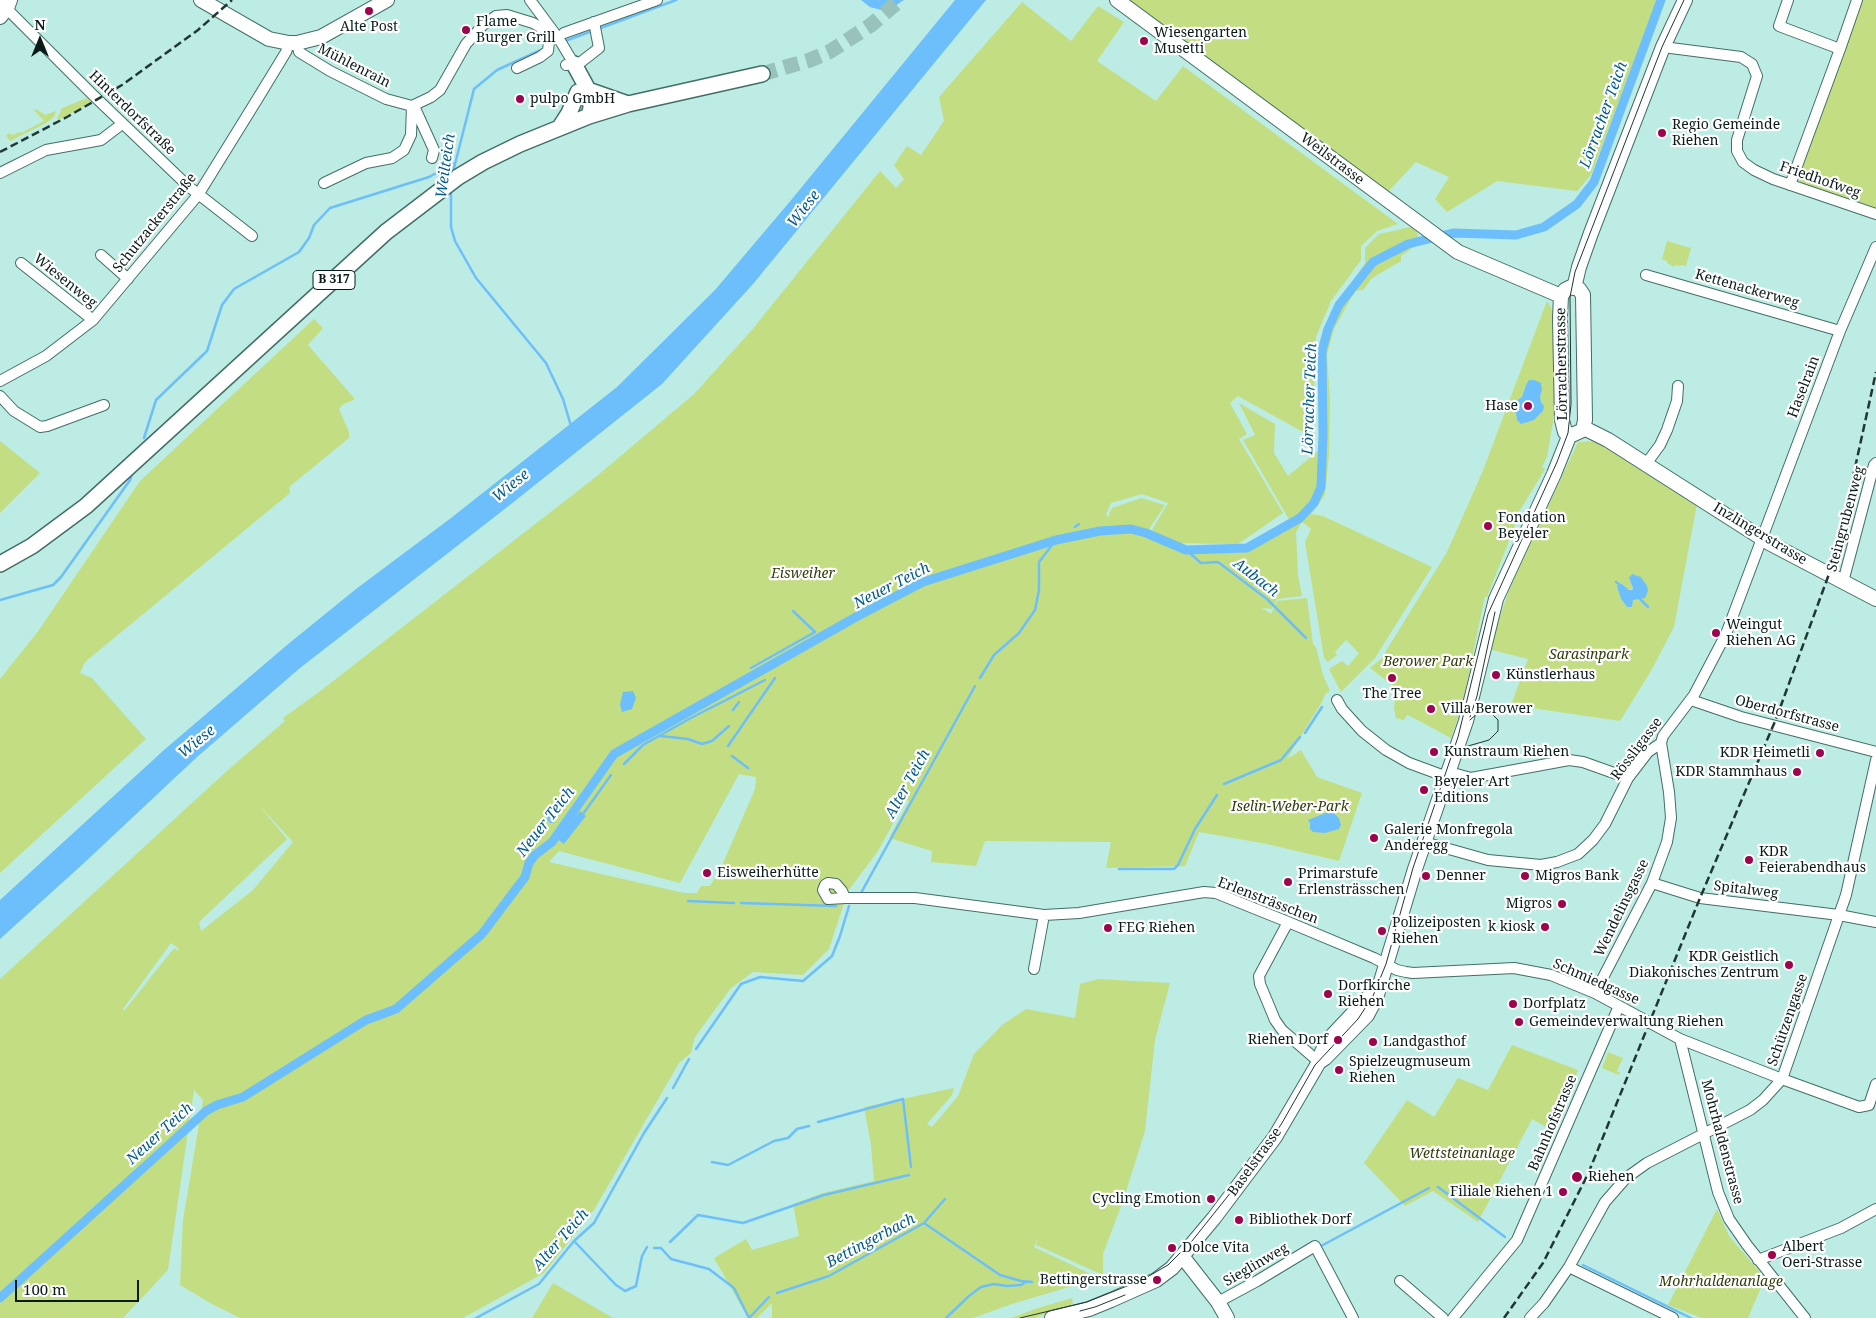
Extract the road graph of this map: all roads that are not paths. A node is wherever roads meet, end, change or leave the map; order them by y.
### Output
1 (388, 0) edge
2 (530, 0) edge
3 (657, 0) edge
4 (1117, 0) edge
5 (1685, 0) edge
6 (1788, 0) edge
7 (1857, 0) edge
8 (210, 2) edge
9 (4, 7) edge
10 (594, 22) junction
11 (557, 42) junction
12 (293, 43) junction
13 (1663, 47) junction
14 (1840, 49) junction
15 (517, 68) dead end
16 (572, 68) junction
17 (762, 74) tunnel mouth
18 (583, 91) junction
19 (628, 104) junction
20 (413, 106) junction
21 (589, 116) junction
22 (122, 124) junction
23 (560, 127) junction
24 (432, 158) dead end
25 (0, 174) edge
26 (324, 183) dead end
27 (1790, 185) junction
28 (198, 195) junction
29 (1876, 214) edge
30 (252, 236) dead end
31 (1876, 248) edge
32 (101, 255) dead end
33 (21, 263) dead end
34 (1646, 275) dead end
35 (128, 278) junction
36 (1574, 288) junction
37 (1561, 296) junction
38 (93, 320) junction
39 (1840, 330) junction
40 (0, 381) edge
41 (1678, 386) dead end
42 (0, 396) edge
43 (104, 405) dead end
44 (1584, 428) junction
45 (1570, 434) junction
46 (1876, 463) edge
47 (1646, 464) junction
48 (1762, 538) junction
49 (0, 564) edge
50 (1843, 582) junction
51 (1876, 599) edge
52 (1337, 700) dead end
53 (1691, 700) junction
54 (1661, 743) junction
55 (1876, 752) edge
56 (1876, 760) edge
57 (1448, 775) junction
58 (1628, 778) junction
59 (1424, 842) junction
60 (1652, 883) junction
61 (845, 898) dead end
62 (1044, 916) junction
63 (1839, 916) junction
64 (1288, 922) junction
65 (1876, 922) edge
66 (1388, 965) junction
67 (1034, 969) dead end
68 (1594, 994) junction
69 (1619, 1006) junction
70 (1680, 1038) junction
71 (1319, 1062) junction
72 (1782, 1079) junction
73 (1876, 1084) edge
74 (1704, 1134) junction
75 (1876, 1210) edge
76 (1182, 1256) junction
77 (1758, 1260) junction
78 (1569, 1267) junction
79 (1400, 1281) dead end
80 (1218, 1302) junction
81 (1052, 1318) edge
82 (1227, 1318) edge
83 (1353, 1318) edge
84 (1443, 1318) edge
85 (1452, 1318) edge
86 (1530, 1318) edge
87 (1673, 1318) edge
88 (1805, 1318) edge

1 - 12 main road
2 - 11 street
3 - 10 street
4 - 37 main road, Weilstrasse
5 - 13 main road, Lörracherstrasse
6 - 14 street
7 - 14 street
8 - 12 main road
9 - 22 street, Hinterdorfstraße
10 - 11 street
10 - 16 street
11 - 15 street
11 - 16 street
11 - 20 street
12 - 20 street, Mühlenrain
12 - 28 street, Schutzackerstraße
13 - 27 street, Friedhofweg
13 - 36 main road, Lörracherstrasse
14 - 27 street
16 - 18 main road
17 - 19 main road, B 317
18 - 19 main road
18 - 21 main road
18 - 23 main road
19 - 21 main road, B 317
20 - 24 street
20 - 26 street
21 - 23 main road, B 317
22 - 25 street
22 - 28 street, Hinterdorfstraße
23 - 49 main road, B 317
27 - 29 street, Friedhofweg
28 - 30 street, Hinterdorfstraße
28 - 35 street, Schutzackerstraße
31 - 39 street, Haselrain
32 - 35 street
33 - 38 street, Wiesenweg
34 - 39 street, Kettenackerweg
35 - 38 street, Schutzackerstraße
36 - 37 main road, Lörracherstrasse
36 - 44 main road, Lörracherstrasse
37 - 45 main road, Lörracherstrasse
38 - 40 street, Schutzackerstraße
39 - 48 street, Haselrain
41 - 47 street
42 - 43 street
44 - 45 main road, Lörracherstrasse
44 - 47 main road, Inzlingerstrasse
45 - 57 main road, Baselstrasse
46 - 50 street, Steingrubenweg
47 - 48 main road, Inzlingerstrasse
48 - 50 main road, Inzlingerstrasse
48 - 53 street, Rössligasse
50 - 51 main road, Inzlingerstrasse
52 - 57 street
53 - 54 street, Rössligasse
53 - 55 street, Oberdorfstrasse
54 - 58 street, Rössligasse
54 - 60 street, Wendelinsgasse
56 - 63 street, Schützengasse
57 - 58 street
57 - 59 main road, Baselstrasse
58 - 59 street, Rössligasse
59 - 66 main road, Baselstrasse
60 - 63 street, Spitalweg
60 - 68 street, Wendelinsgasse
61 - 62 street, Erlensträsschen
62 - 64 street, Erlensträsschen
62 - 67 street
63 - 65 street, Spitalweg
63 - 72 street, Schützengasse
64 - 66 street, Erlensträsschen
64 - 71 street
66 - 68 street, Schmiedgasse
66 - 71 main road, Baselstrasse
68 - 69 street, Schmiedgasse
69 - 70 street, Schmiedgasse
69 - 85 street, Bahnhofstrasse
70 - 72 street, Schmiedgasse
70 - 74 street, Mohrhaldenstrasse
71 - 76 main road, Baselstrasse
72 - 73 street, Schmiedgasse
72 - 74 street, Schützengasse
74 - 77 street, Mohrhaldenstrasse
74 - 78 street, Schützengasse
75 - 77 street
76 - 80 main road
76 - 81 main road, Baselstrasse
77 - 88 street, Mohrhaldenstrasse
78 - 86 street, Schützengasse
78 - 87 street
79 - 84 street
80 - 82 main road
80 - 83 street, Sieglinweg

